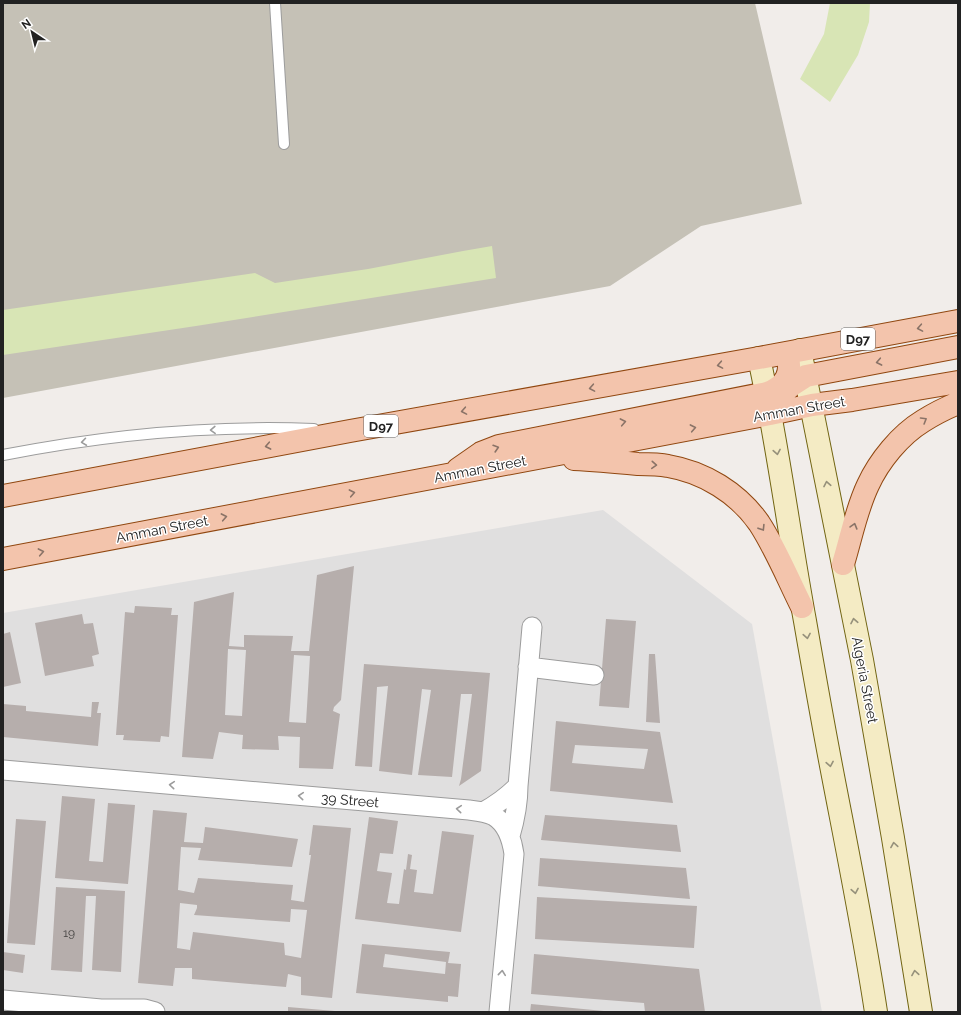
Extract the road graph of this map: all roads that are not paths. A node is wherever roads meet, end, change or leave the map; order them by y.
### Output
1 (275, 3) edge
2 (284, 144) dead end
3 (958, 321) edge
4 (958, 347) edge
5 (793, 351) junction
6 (759, 358) junction
7 (806, 376) junction
8 (958, 382) edge
9 (958, 403) edge
10 (768, 404) junction
11 (812, 405) junction
12 (350, 431) junction
13 (3, 456) edge
14 (545, 457) junction
15 (450, 474) junction
16 (3, 496) edge
17 (3, 559) edge
18 (843, 564) junction
19 (802, 607) junction
20 (532, 627) dead end
21 (528, 667) junction
22 (594, 675) dead end
23 (3, 770) edge
24 (518, 786) junction
25 (483, 812) junction
26 (510, 836) junction
27 (3, 1000) edge
28 (106, 1011) edge
29 (155, 1012) edge
30 (499, 1012) edge
31 (876, 1012) edge
32 (921, 1012) edge

1 - 2 lane
3 -> 5 main road, D97
4 -> 7 main road
5 - 6 main road, D97
5 - 7 main road, Algeria Street
5 - 10 main road
6 - 10 main road
6 -> 12 main road, D97
7 - 10 main road
7 - 11 main road, Algeria Street
8 - 11 main road, Amman Street
18 -> 9 main road
10 - 11 main road, Amman Street
14 -> 10 main road, Amman Street
15 -> 10 main road
10 -> 19 main road
18 -> 11 main road, Algeria Street
12 -> 13 lane
12 -> 16 main road, D97
14 - 15 main road, Amman Street
14 -> 19 main road
17 -> 15 main road, Amman Street
32 -> 18 main road, Algeria Street
19 -> 31 main road
20 - 21 street
21 - 22 street
21 - 24 street
25 -> 23 street, 39 Street
24 - 25 street
24 - 26 street
25 - 26 street, 39 Street
30 -> 26 street, 39 Street
27 - 28 street
28 - 29 street

